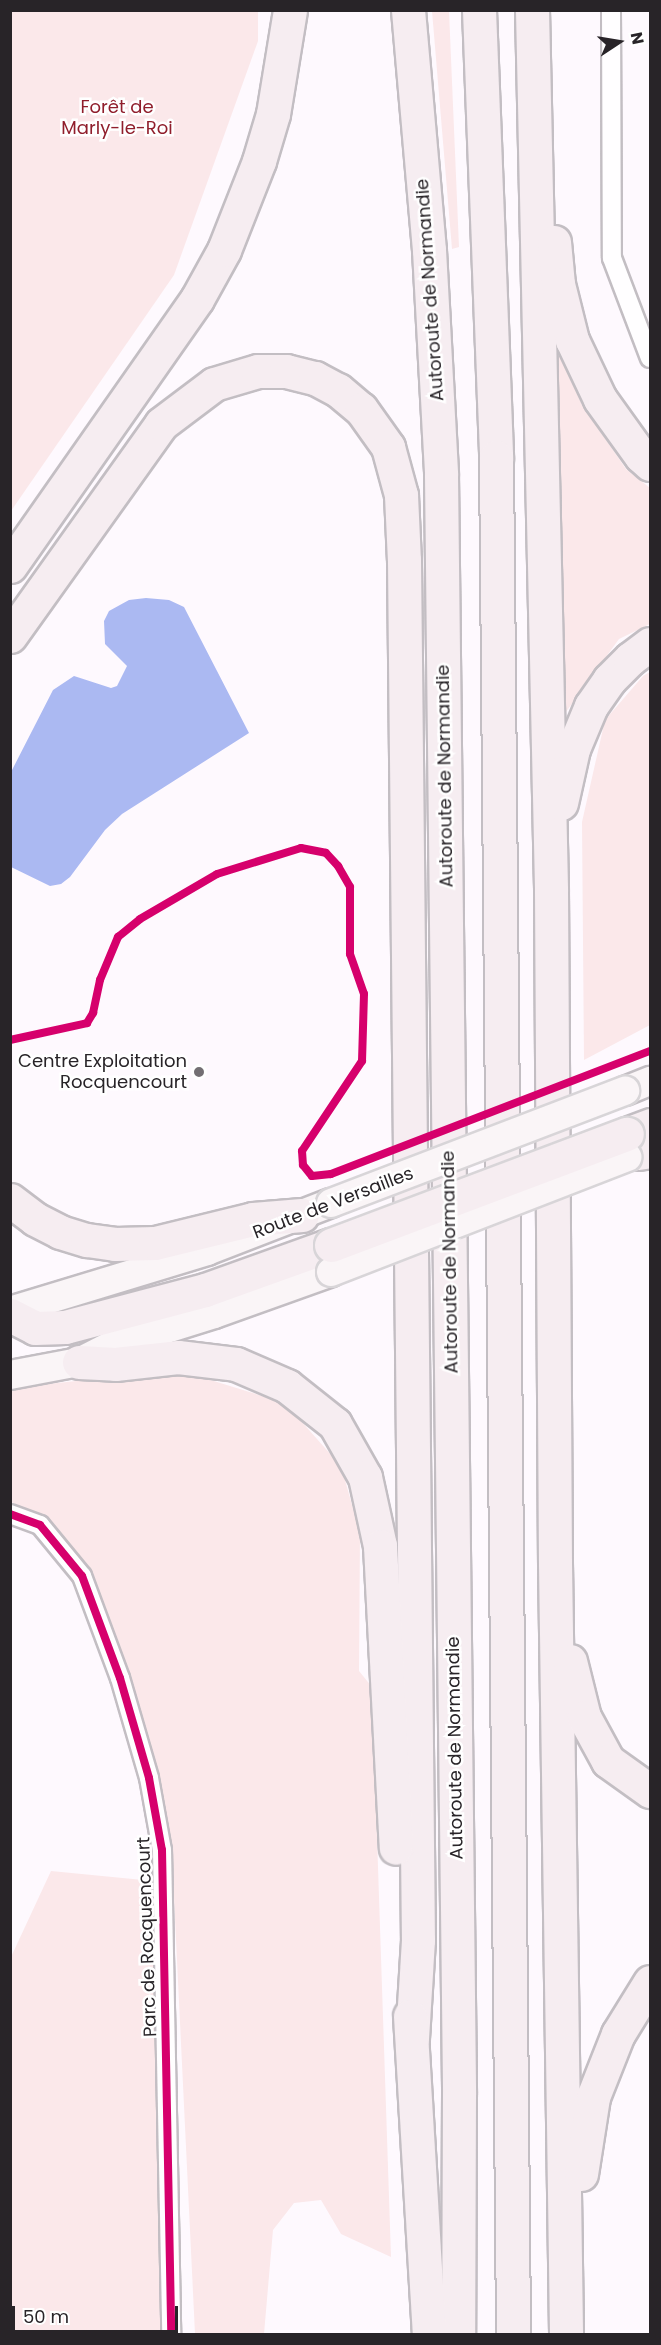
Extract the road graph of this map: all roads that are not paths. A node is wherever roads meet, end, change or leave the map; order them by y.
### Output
1 (290, 10) edge
2 (408, 10) edge
3 (479, 10) edge
4 (532, 10) edge
5 (611, 10) edge
6 (534, 58) junction
7 (651, 358) edge
8 (651, 464) edge
9 (10, 566) edge
10 (10, 636) edge
11 (651, 644) edge
12 (551, 891) junction
13 (638, 1086) edge
14 (641, 1145) edge
15 (10, 1200) edge
16 (316, 1209) junction
17 (331, 1258) junction
18 (10, 1313) edge
19 (79, 1362) junction
20 (10, 1375) edge
21 (10, 1514) edge
22 (555, 1563) junction
23 (651, 1791) edge
24 (651, 1982) edge
25 (412, 2039) junction
26 (566, 2329) edge
27 (171, 2334) edge
28 (429, 2334) edge
29 (458, 2334) edge
30 (513, 2334) edge

1 - 9 highway
2 - 29 highway, Autoroute de Normandie
3 - 30 highway
4 - 6 highway
5 - 7 street
6 - 8 highway
6 - 12 highway
10 - 25 highway
11 - 12 highway
12 - 22 highway
13 - 16 main road, Route de Versailles, bridge
14 - 17 highway, bridge
15 - 16 highway
16 - 18 main road, Route de Versailles
17 - 18 highway
17 - 19 main road
19 - 20 main road
19 - 25 highway
21 - 27 street, Parc de Rocquencourt
22 - 23 highway
22 - 26 highway
24 - 26 highway
25 - 28 highway

